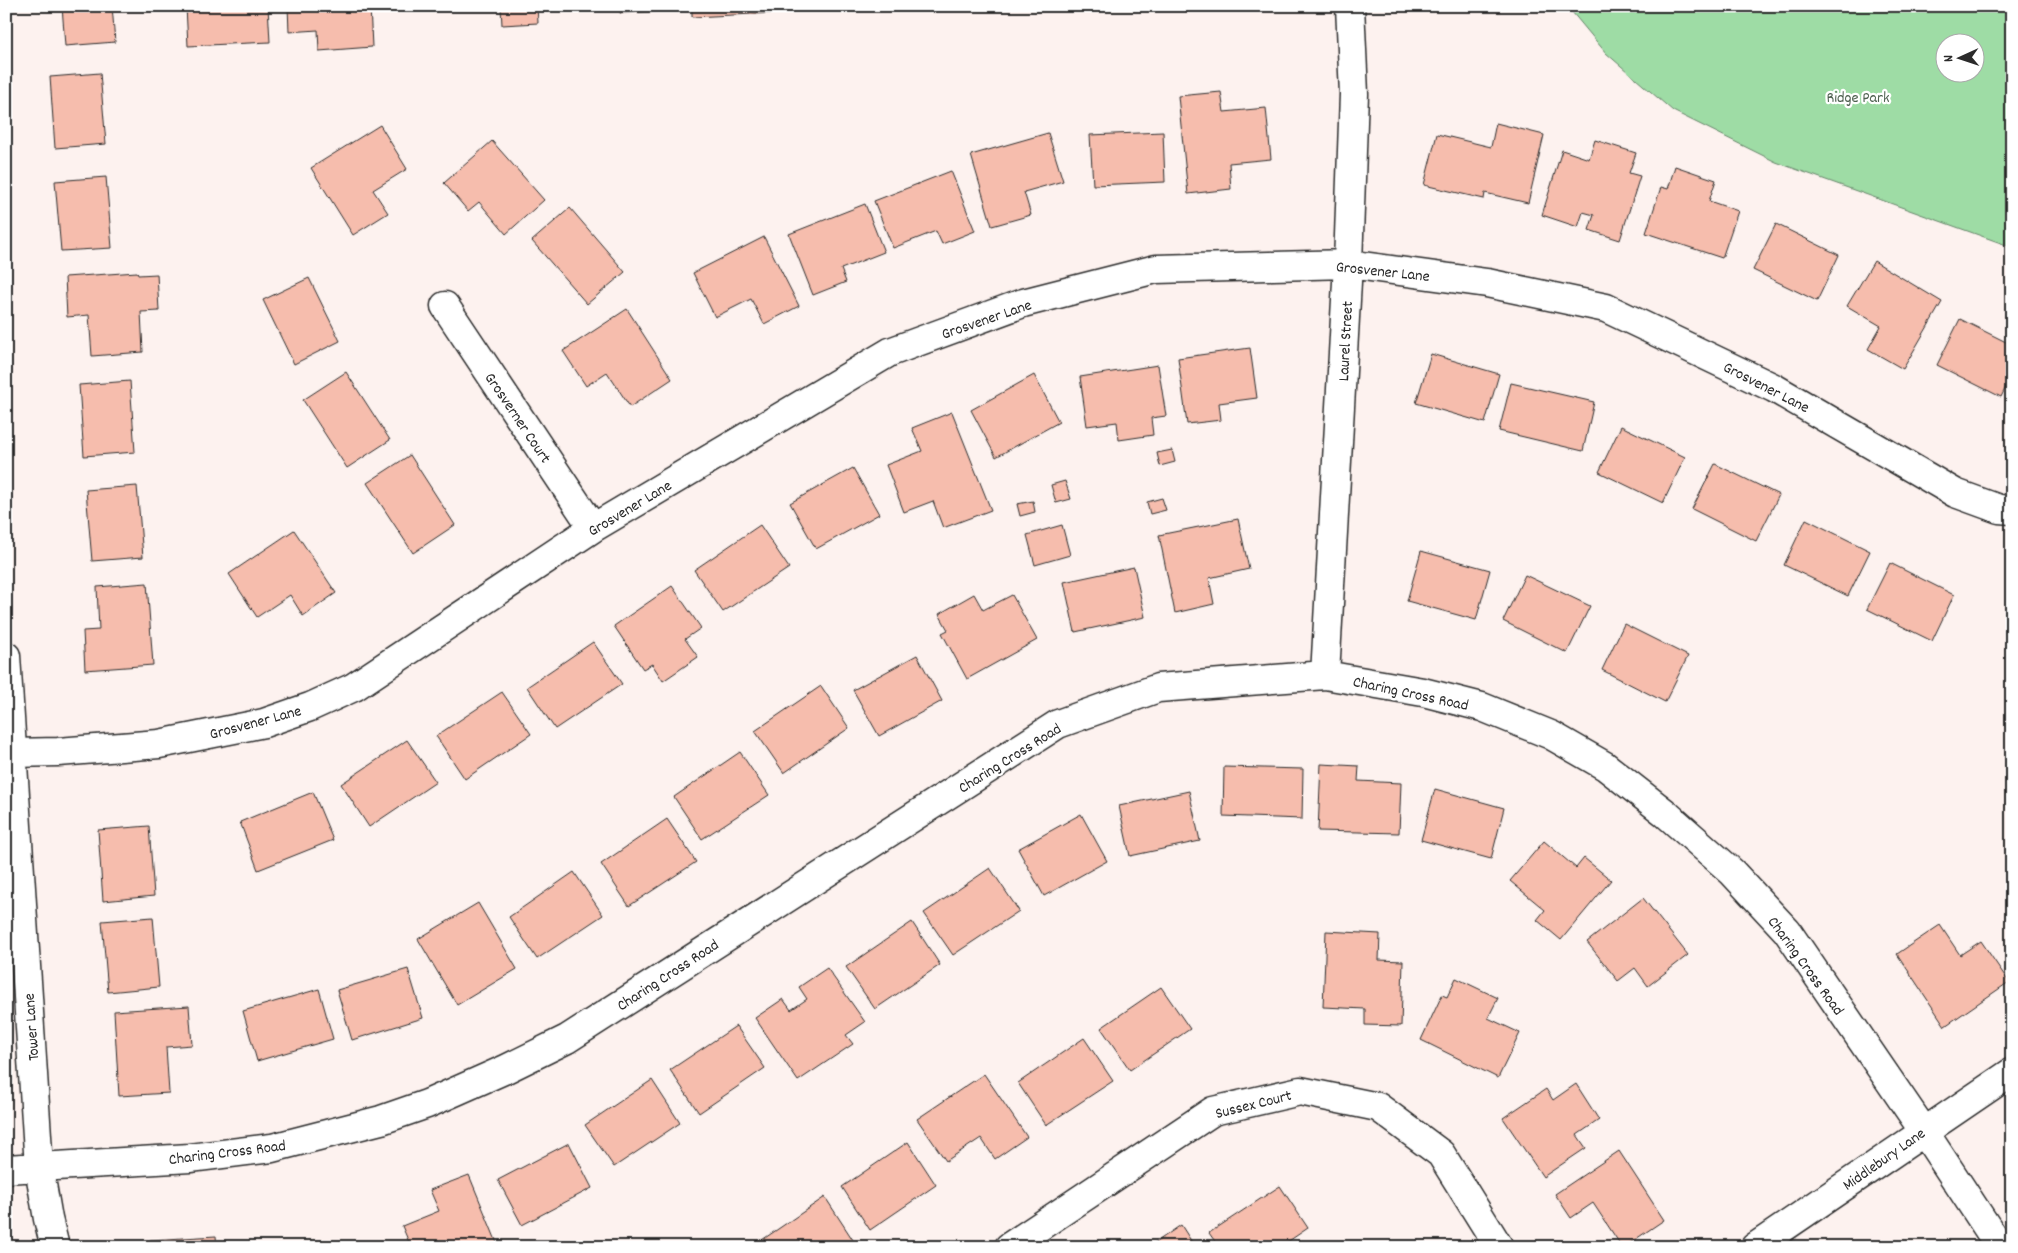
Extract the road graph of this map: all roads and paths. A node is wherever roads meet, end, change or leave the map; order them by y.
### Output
1 (1350, 6) edge
2 (1348, 264) junction
3 (445, 306) dead end
4 (2012, 510) edge
5 (593, 528) junction
6 (6, 656) edge
7 (1325, 675) junction
8 (12, 753) junction
9 (2012, 1072) edge
10 (1923, 1130) junction
11 (39, 1167) junction
12 (6, 1169) edge
13 (55, 1247) edge
14 (1009, 1247) edge
15 (1499, 1247) edge
16 (1755, 1247) edge
17 (2000, 1247) edge

1 - 2 street, Laurel Street
2 - 4 street, Grosvener Lane
2 - 5 street, Grosvener Lane
2 - 7 street, Laurel Street
3 - 5 street, Grosverner Court
5 - 8 street, Grosvener Lane
6 - 8 street, Tower Lane
7 - 10 street, Charing Cross Road
7 - 11 street, Charing Cross Road
8 - 11 street, Tower Lane
9 - 10 street, Middlebury Lane
10 - 16 street, Middlebury Lane
10 - 17 street, Charing Cross Road
11 - 12 street, Charing Cross Road
11 - 13 street, Tower Lane
14 - 15 street, Sussex Court

